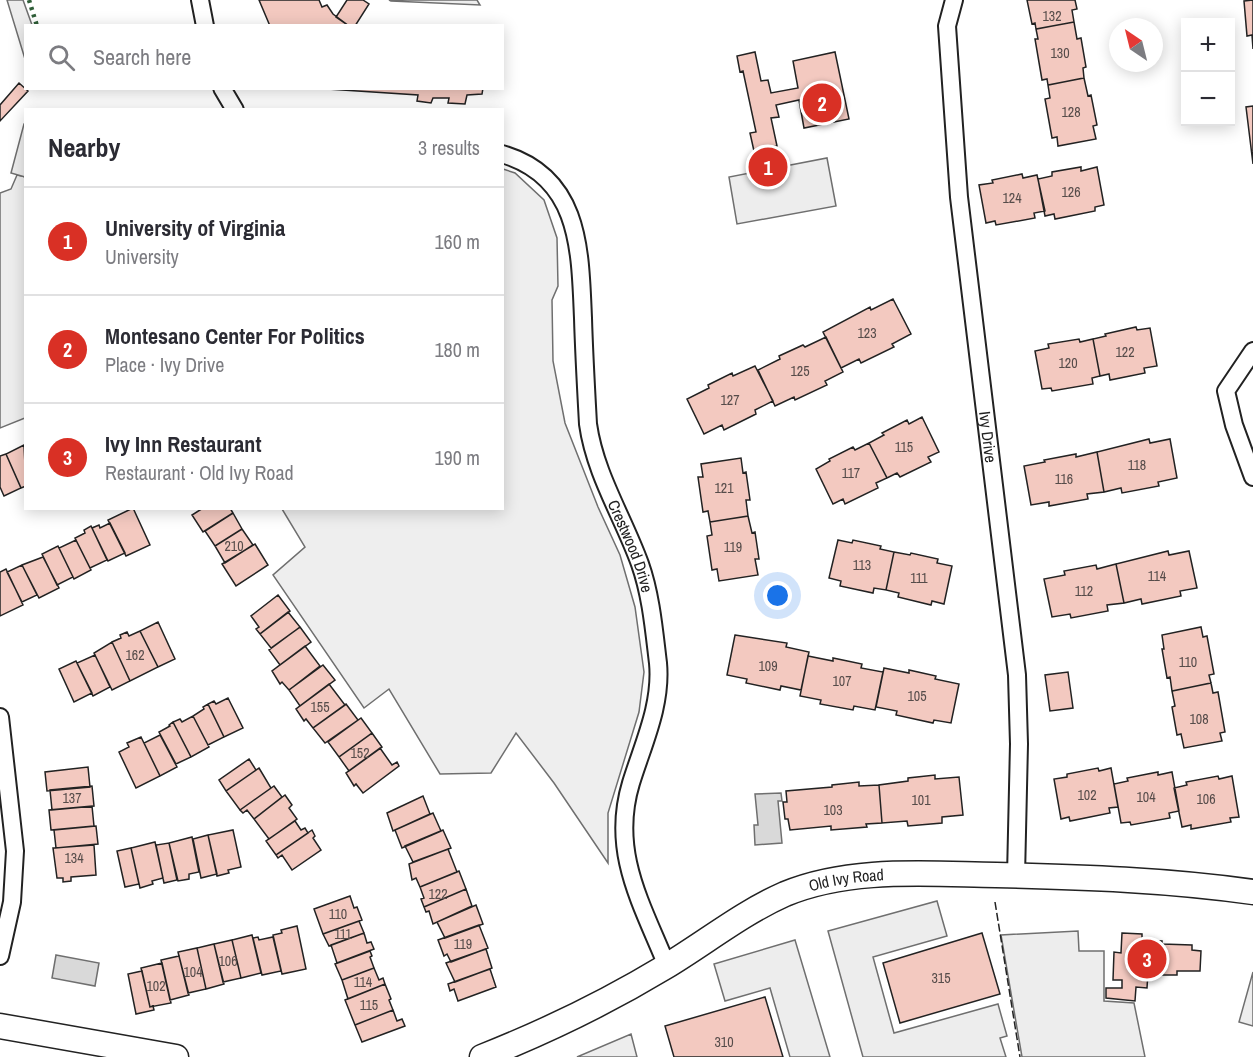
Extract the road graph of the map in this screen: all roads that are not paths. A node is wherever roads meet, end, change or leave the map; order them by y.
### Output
1 (200, 0) edge
2 (954, 0) edge
3 (205, 24) edge
4 (223, 90) edge
5 (234, 108) edge
6 (504, 155) edge
7 (1253, 351) edge
8 (1253, 477) edge
9 (0, 717) edge
10 (1016, 876) junction
11 (1253, 892) edge
12 (0, 956) edge
13 (667, 966) junction
14 (0, 1026) edge
15 (176, 1057) edge
16 (482, 1057) edge

1 - 3 street
2 - 10 street, Ivy Drive
4 - 5 street
6 - 13 street, Crestwood Drive
7 - 8 street
9 - 12 street
10 - 11 street, Old Ivy Road
10 - 13 street, Old Ivy Road
13 - 16 street, Old Ivy Road
14 - 15 street

